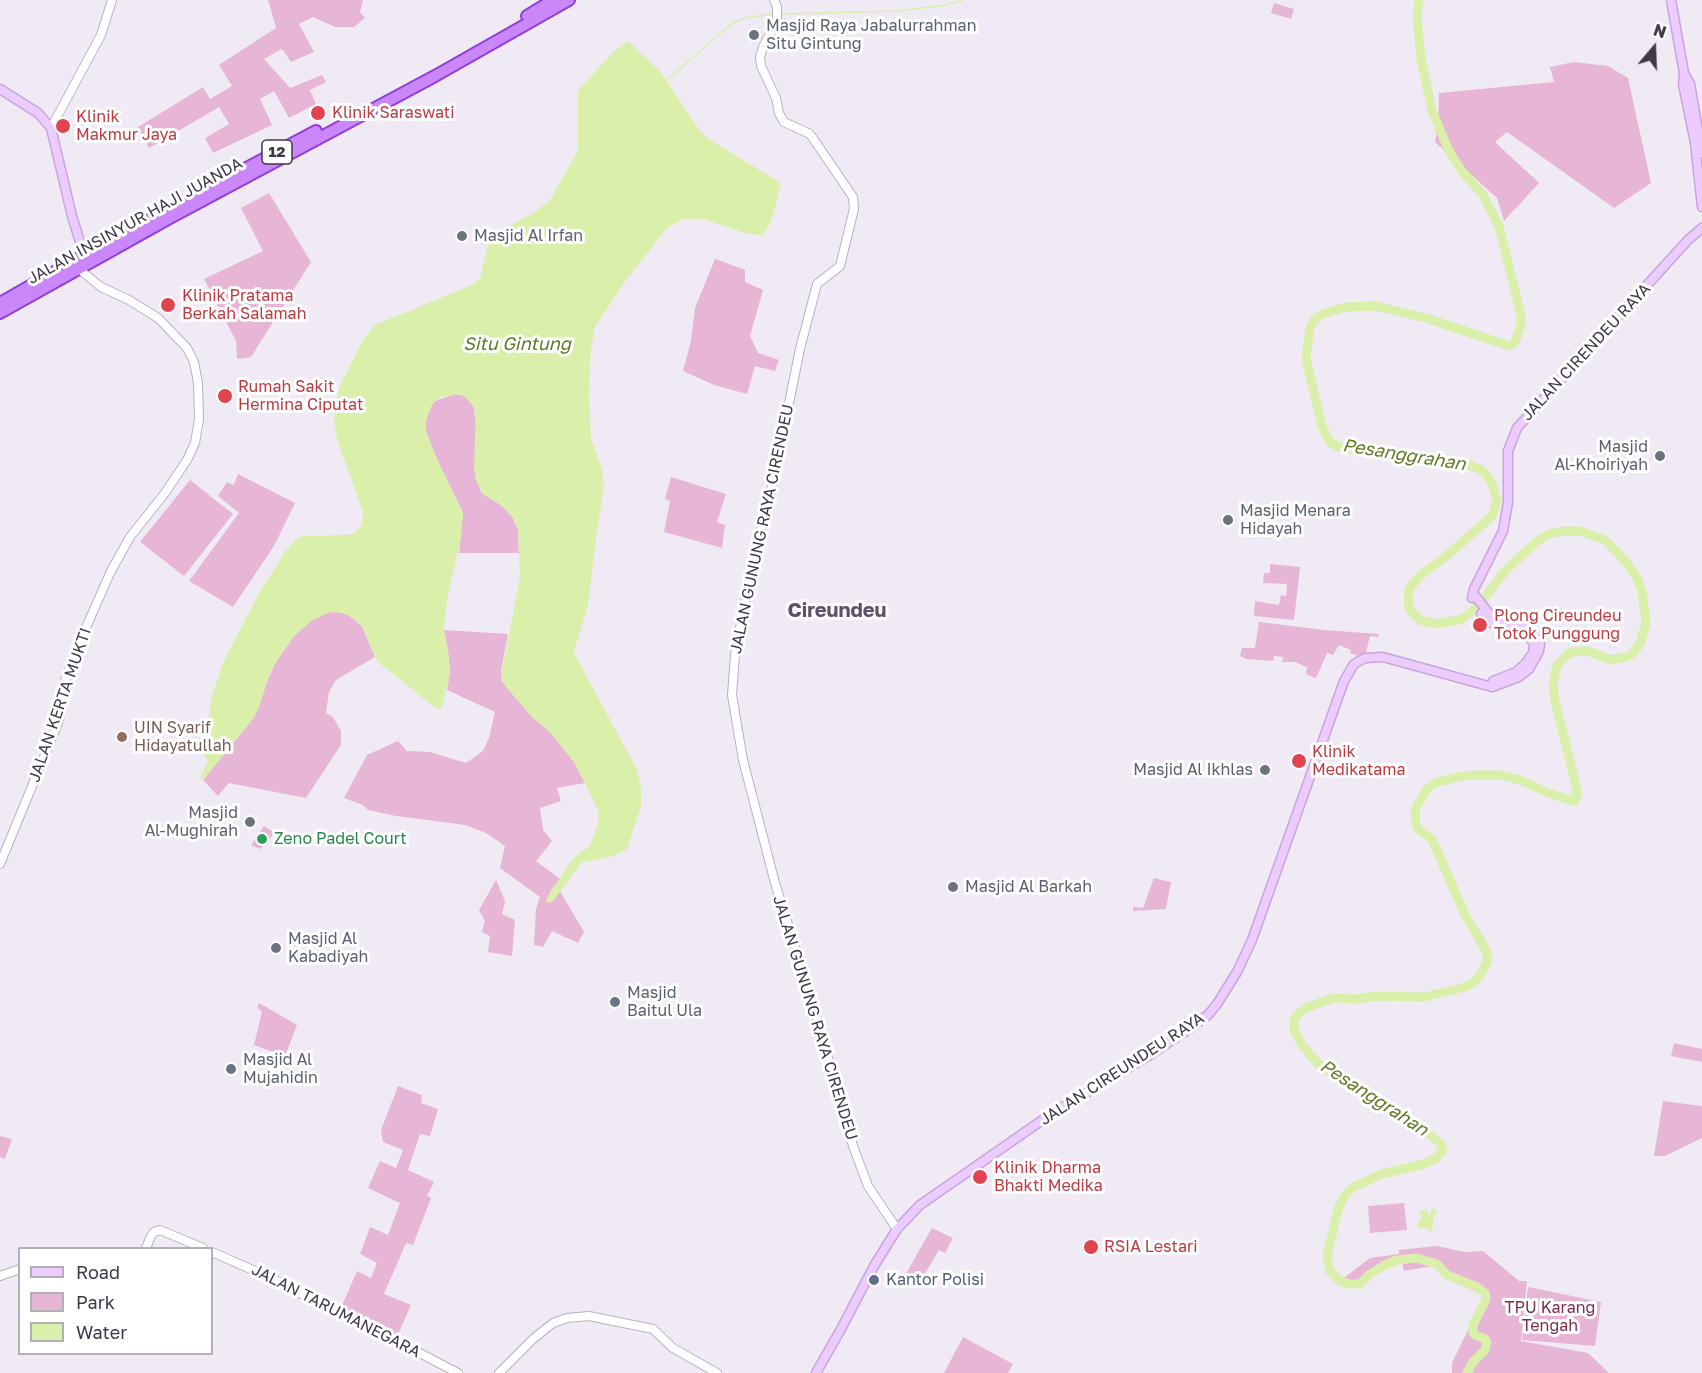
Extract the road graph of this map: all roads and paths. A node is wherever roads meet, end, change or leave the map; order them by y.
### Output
1 (112, 0) edge
2 (553, 0) edge
3 (569, 0) edge
4 (774, 0) edge
5 (1671, 0) edge
6 (0, 89) edge
7 (51, 128) junction
8 (1697, 128) edge
9 (1699, 142) edge
10 (1702, 153) edge
11 (1702, 207) edge
12 (1702, 228) edge
13 (84, 263) junction
14 (0, 303) edge
15 (0, 313) edge
16 (1487, 685) joint
17 (0, 864) edge
18 (897, 1229) junction
19 (146, 1247) edge
20 (201, 1247) edge
21 (213, 1252) edge
22 (18, 1270) edge
23 (0, 1276) edge
24 (458, 1373) edge
25 (499, 1373) edge
26 (717, 1373) edge
27 (816, 1373) edge

1 - 7 street
2 - 13 highway, JALAN INSINYUR HAJI JUANDA / 12
3 - 13 highway, JALAN INSINYUR HAJI JUANDA / 12
4 - 18 street, JALAN GUNUNG RAYA CIRENDEU
5 - 8 main road
6 - 7 main road
7 - 13 main road
8 - 9 main road
9 - 10 main road
9 - 11 main road
12 - 16 main road, JALAN CIRENDEU RAYA
13 - 14 highway, JALAN INSINYUR HAJI JUANDA / 12
13 - 15 highway, JALAN INSINYUR HAJI JUANDA / 12
13 - 17 street, JALAN KERTA MUKTI
16 - 18 main road, JALAN CIREUNDEU RAYA
18 - 27 main road, JALAN CIREUNDEU RAYA
19 - 20 street
21 - 24 street, JALAN TARUMANEGARA
22 - 23 street
25 - 26 street

